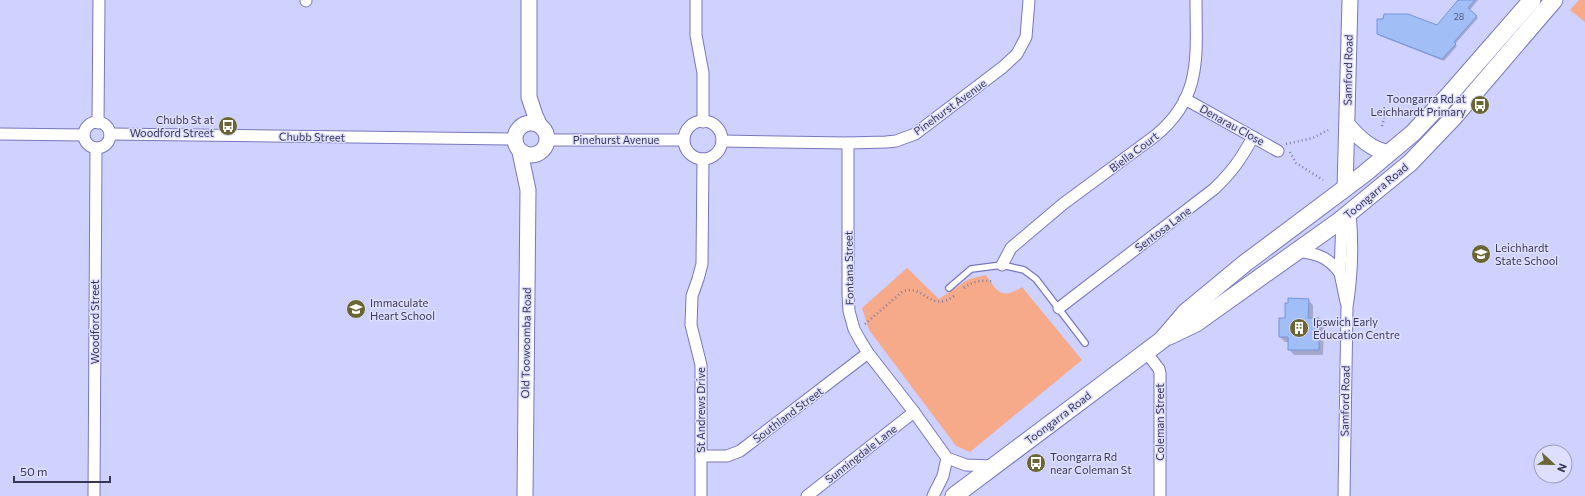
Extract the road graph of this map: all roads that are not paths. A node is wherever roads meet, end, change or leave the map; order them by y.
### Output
1 (99, 0) edge
2 (529, 0) edge
3 (696, 0) edge
4 (1029, 0) edge
5 (1196, 0) edge
6 (1350, 0) edge
7 (1532, 0) edge
8 (1554, 0) edge
9 (529, 97) junction
10 (1186, 99) junction
11 (98, 122) junction
12 (702, 122) junction
13 (1347, 124) junction
14 (540, 126) junction
15 (0, 134) edge
16 (110, 134) junction
17 (84, 135) junction
18 (1253, 137) junction
19 (518, 139) junction
20 (548, 140) junction
21 (684, 140) junction
22 (722, 141) junction
23 (848, 143) junction
24 (96, 148) junction
25 (1278, 151) dead end
26 (540, 153) junction
27 (1390, 153) junction
28 (703, 159) junction
29 (1345, 189) junction
30 (528, 190) junction
31 (1346, 216) junction
32 (1298, 251) junction
33 (1002, 265) junction
34 (1340, 273) junction
35 (949, 288) dead end
36 (1347, 307) junction
37 (1059, 308) junction
38 (1162, 340) junction
39 (1085, 343) dead end
40 (1146, 352) junction
41 (868, 353) junction
42 (914, 412) junction
43 (701, 456) junction
44 (947, 458) junction
45 (993, 466) junction
46 (94, 496) edge
47 (525, 496) edge
48 (701, 496) edge
49 (807, 496) edge
50 (933, 496) edge
51 (954, 496) edge
52 (1160, 496) edge
53 (1344, 496) edge

1 - 11 street
2 - 9 street, Old Toowoomba Road
3 - 12 street
4 - 23 street, Pinehurst Avenue
5 - 10 street, Biella Court
6 - 13 street, Samford Road
7 - 27 main road, Toongarra Road
8 - 31 main road, Toongarra Road
9 - 14 street, Old Toowoomba Road
9 - 19 street, Old Toowoomba Road
10 - 18 street, Denarau Close
10 - 33 street, Biella Court
11 - 16 street
11 - 17 street
12 - 21 street
12 - 22 street
13 - 27 street
13 - 29 street, Samford Road
14 - 19 street
14 - 20 street
15 - 17 street
16 - 19 street, Chubb Street
16 - 24 street
17 - 24 street
18 - 25 street, Denarau Close
18 - 37 street, Sentosa Lane
19 - 26 street
19 - 30 street, Old Toowoomba Road
20 - 21 street, Pinehurst Avenue
20 - 26 street
21 - 28 street
22 - 23 street, Pinehurst Avenue
22 - 28 street
23 - 41 street, Fontana Street
24 - 46 street, Woodford Street
26 - 30 street, Old Toowoomba Road
27 - 29 main road, Toongarra Road
28 - 43 street, St Andrews Drive
29 - 31 main road, Samford Road
29 - 38 main road, Toongarra Road
30 - 47 street, Old Toowoomba Road
31 - 32 main road, Toongarra Road
31 - 34 street, Samford Road
31 - 36 street, Samford Road
32 - 34 street
32 - 38 main road, Toongarra Road
33 - 35 lane
33 - 37 lane
34 - 36 street, Samford Road
36 - 53 street, Samford Road
37 - 39 lane
38 - 40 main road, Toongarra Road
40 - 45 main road, Toongarra Road
40 - 52 street, Coleman Street
41 - 42 street, Fontana Street
41 - 43 street, Southland Street
42 - 44 street, Fontana Street
42 - 49 street, Sunningdale Lane
43 - 48 street, St Andrews Drive
44 - 45 street
44 - 50 street
45 - 51 main road, Toongarra Road

